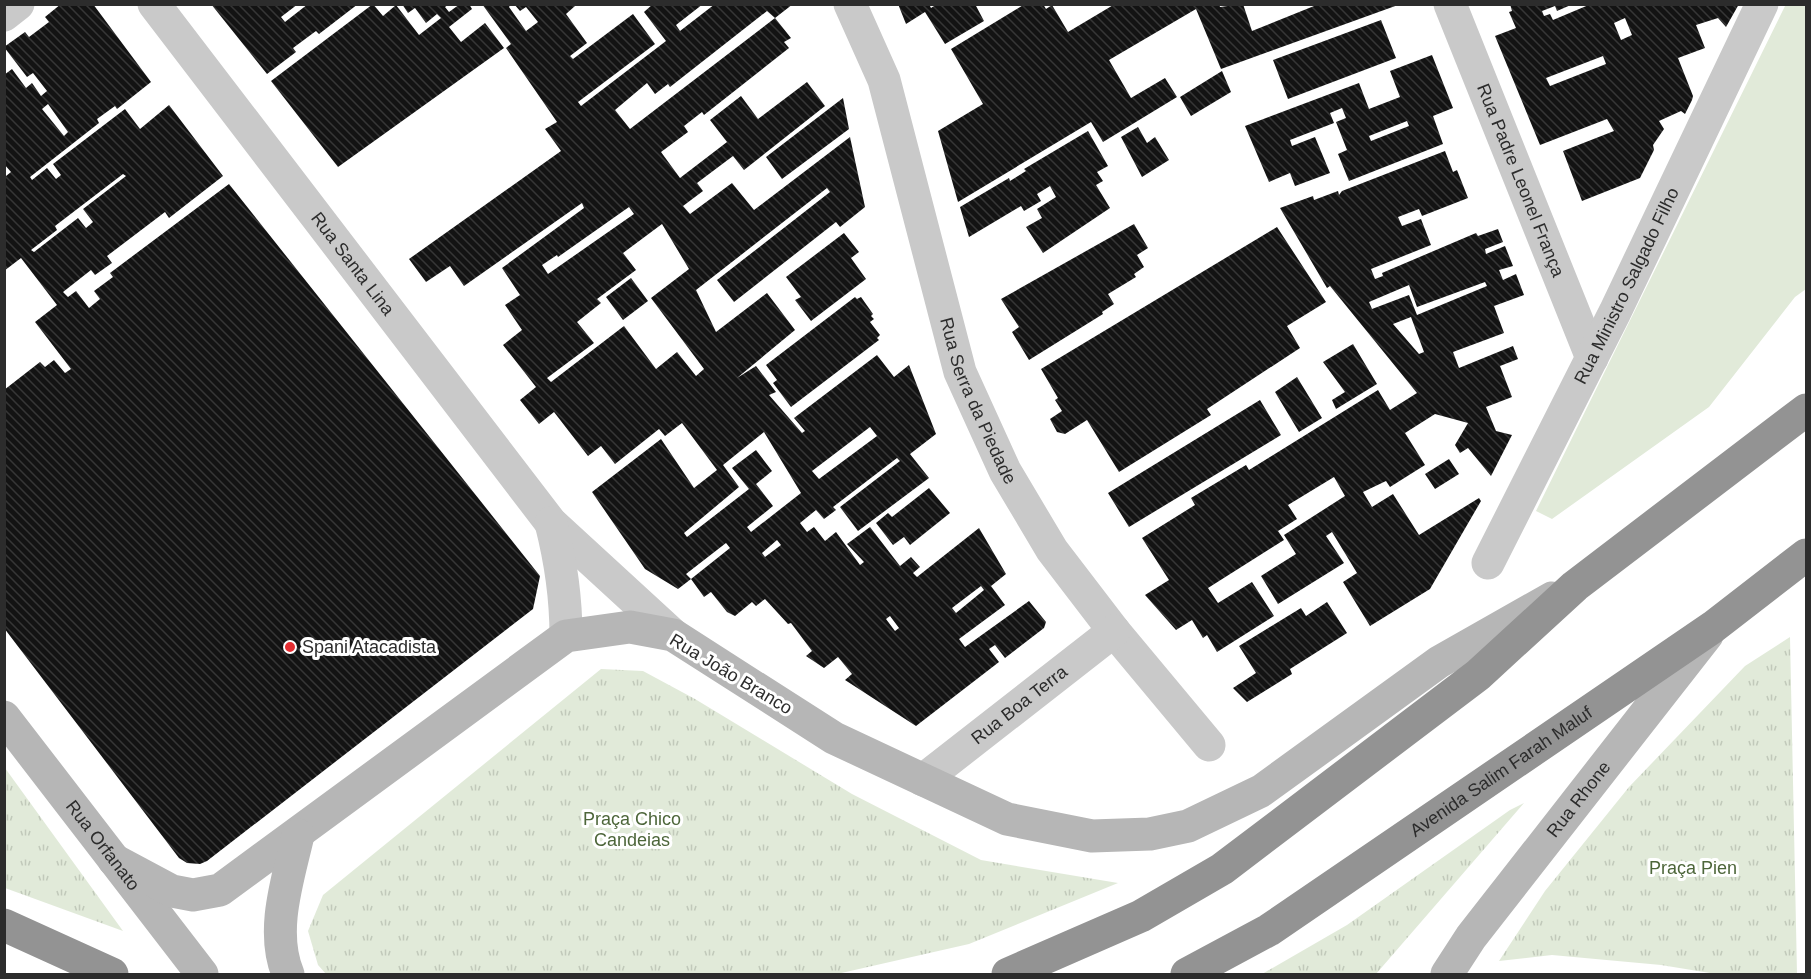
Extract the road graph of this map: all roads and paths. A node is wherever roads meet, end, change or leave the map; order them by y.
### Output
1 (18, 4) edge
2 (154, 4) edge
3 (850, 4) edge
4 (1449, 4) edge
5 (1762, 4) edge
6 (4, 15) edge
7 (1592, 358) junction
8 (1806, 410) edge
9 (551, 523) junction
10 (1806, 555) edge
11 (1488, 563) dead end
12 (1575, 586) junction
13 (1713, 627) junction
14 (1114, 631) junction
15 (673, 635) junction
16 (566, 636) junction
17 (4, 717) edge
18 (1209, 745) dead end
19 (923, 780) junction
20 (298, 835) junction
21 (114, 860) junction
22 (4, 925) edge
23 (112, 975) edge
24 (202, 975) edge
25 (288, 975) edge
26 (1008, 975) edge
27 (1187, 975) edge
28 (1447, 975) edge

1 - 6 street
2 - 9 street, Rua Santa Lina
3 - 14 street, Rua Serra da Piedade
4 - 7 street, Rua Padre Leonel França
5 - 7 street, Rua Ministro Salgado Filho
7 - 11 street, Rua Ministro Salgado Filho
8 - 12 highway
9 - 15 street, Rua Santa Lina
9 - 16 street, Rua Santa Lina
10 - 13 highway, Avenida Salim Farah Maluf
12 - 19 main road, Rua João Branco
12 - 26 highway
13 - 27 highway, Avenida Salim Farah Maluf
13 - 28 main road, Rua Rhone
14 - 18 street, Rua Serra da Piedade
14 - 19 street, Rua Boa Terra
15 - 16 main road, Rua João Branco
15 - 19 main road, Rua João Branco
16 - 20 main road, Rua João Branco
17 - 21 main road, Rua Orfanato
20 - 21 main road, Rua João Branco
20 - 25 main road
21 - 24 main road, Rua Orfanato
22 - 23 highway

